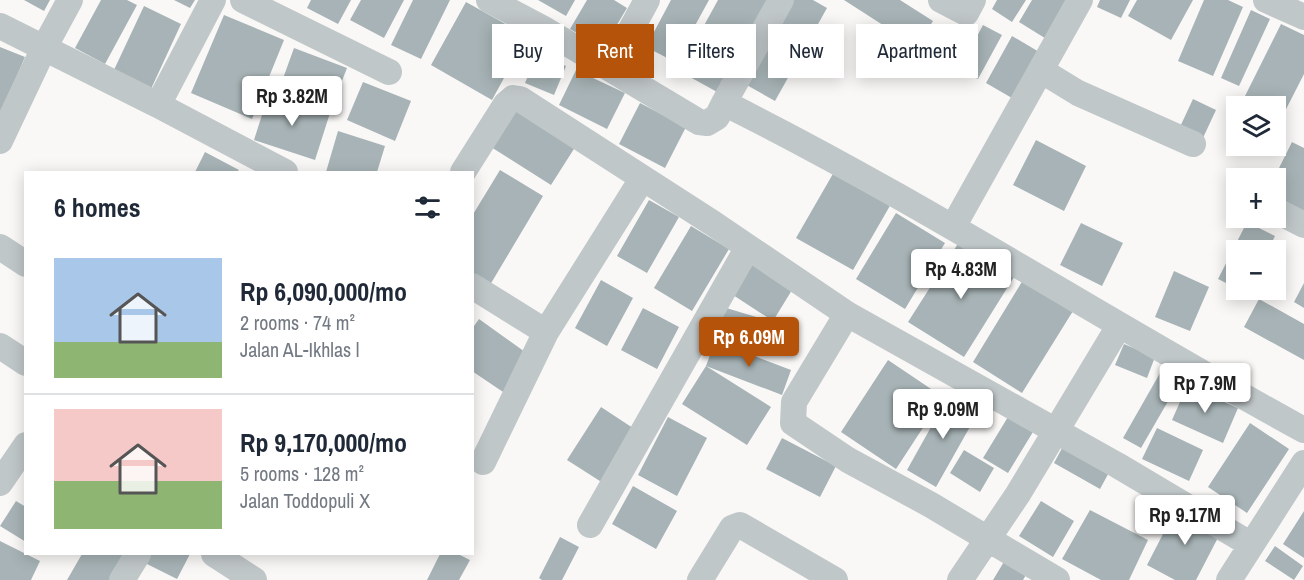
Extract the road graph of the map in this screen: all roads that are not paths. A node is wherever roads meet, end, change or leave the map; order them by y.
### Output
1 (70, 0) edge
2 (213, 0) edge
3 (243, 0) edge
4 (647, 0) edge
5 (781, 0) edge
6 (941, 0) edge
7 (973, 0) edge
8 (1080, 0) edge
9 (1266, 0) edge
10 (505, 4) edge
11 (1304, 17) edge
12 (634, 24) edge
13 (0, 26) edge
14 (576, 47) edge
15 (44, 48) junction
16 (390, 72) dead end
17 (1042, 72) junction
18 (626, 78) edge
19 (724, 102) junction
20 (158, 105) junction
21 (0, 141) edge
22 (1193, 144) dead end
23 (270, 168) edge
24 (464, 171) edge
25 (642, 179) junction
26 (1286, 216) edge
27 (1304, 225) edge
28 (953, 227) junction
29 (0, 247) edge
30 (748, 247) junction
31 (24, 263) edge
32 (474, 287) edge
33 (847, 314) junction
34 (1119, 326) junction
35 (546, 332) junction
36 (0, 346) edge
37 (24, 362) edge
38 (1055, 430) junction
39 (1304, 430) edge
40 (24, 448) edge
41 (483, 462) dead end
42 (1304, 463) edge
43 (0, 483) edge
44 (590, 525) dead end
45 (989, 539) junction
46 (1250, 544) junction
47 (137, 555) edge
48 (216, 555) edge
49 (1232, 579) edge
50 (122, 580) edge
51 (254, 580) edge
52 (700, 580) edge
53 (835, 580) edge
54 (960, 580) edge
55 (1058, 580) edge

1 - 15 street
2 - 20 street
3 - 16 street
4 - 12 street
5 - 19 street
6 - 7 street
8 - 17 street
9 - 11 street
10 - 14 street
13 - 15 street
15 - 20 street
15 - 21 street
17 - 22 street
17 - 28 street
18 - 19 street
19 - 28 street
20 - 23 street
24 - 25 street
25 - 30 street
25 - 35 street
26 - 27 street
28 - 34 street
29 - 31 street
30 - 33 street
30 - 44 street
32 - 35 street
33 - 38 street
33 - 45 street
34 - 38 street
34 - 39 street
35 - 41 street
36 - 37 street
38 - 45 street
38 - 46 street
40 - 43 street
42 - 46 street
45 - 54 street
45 - 55 street
46 - 49 street
47 - 50 street
48 - 51 street
52 - 53 street

